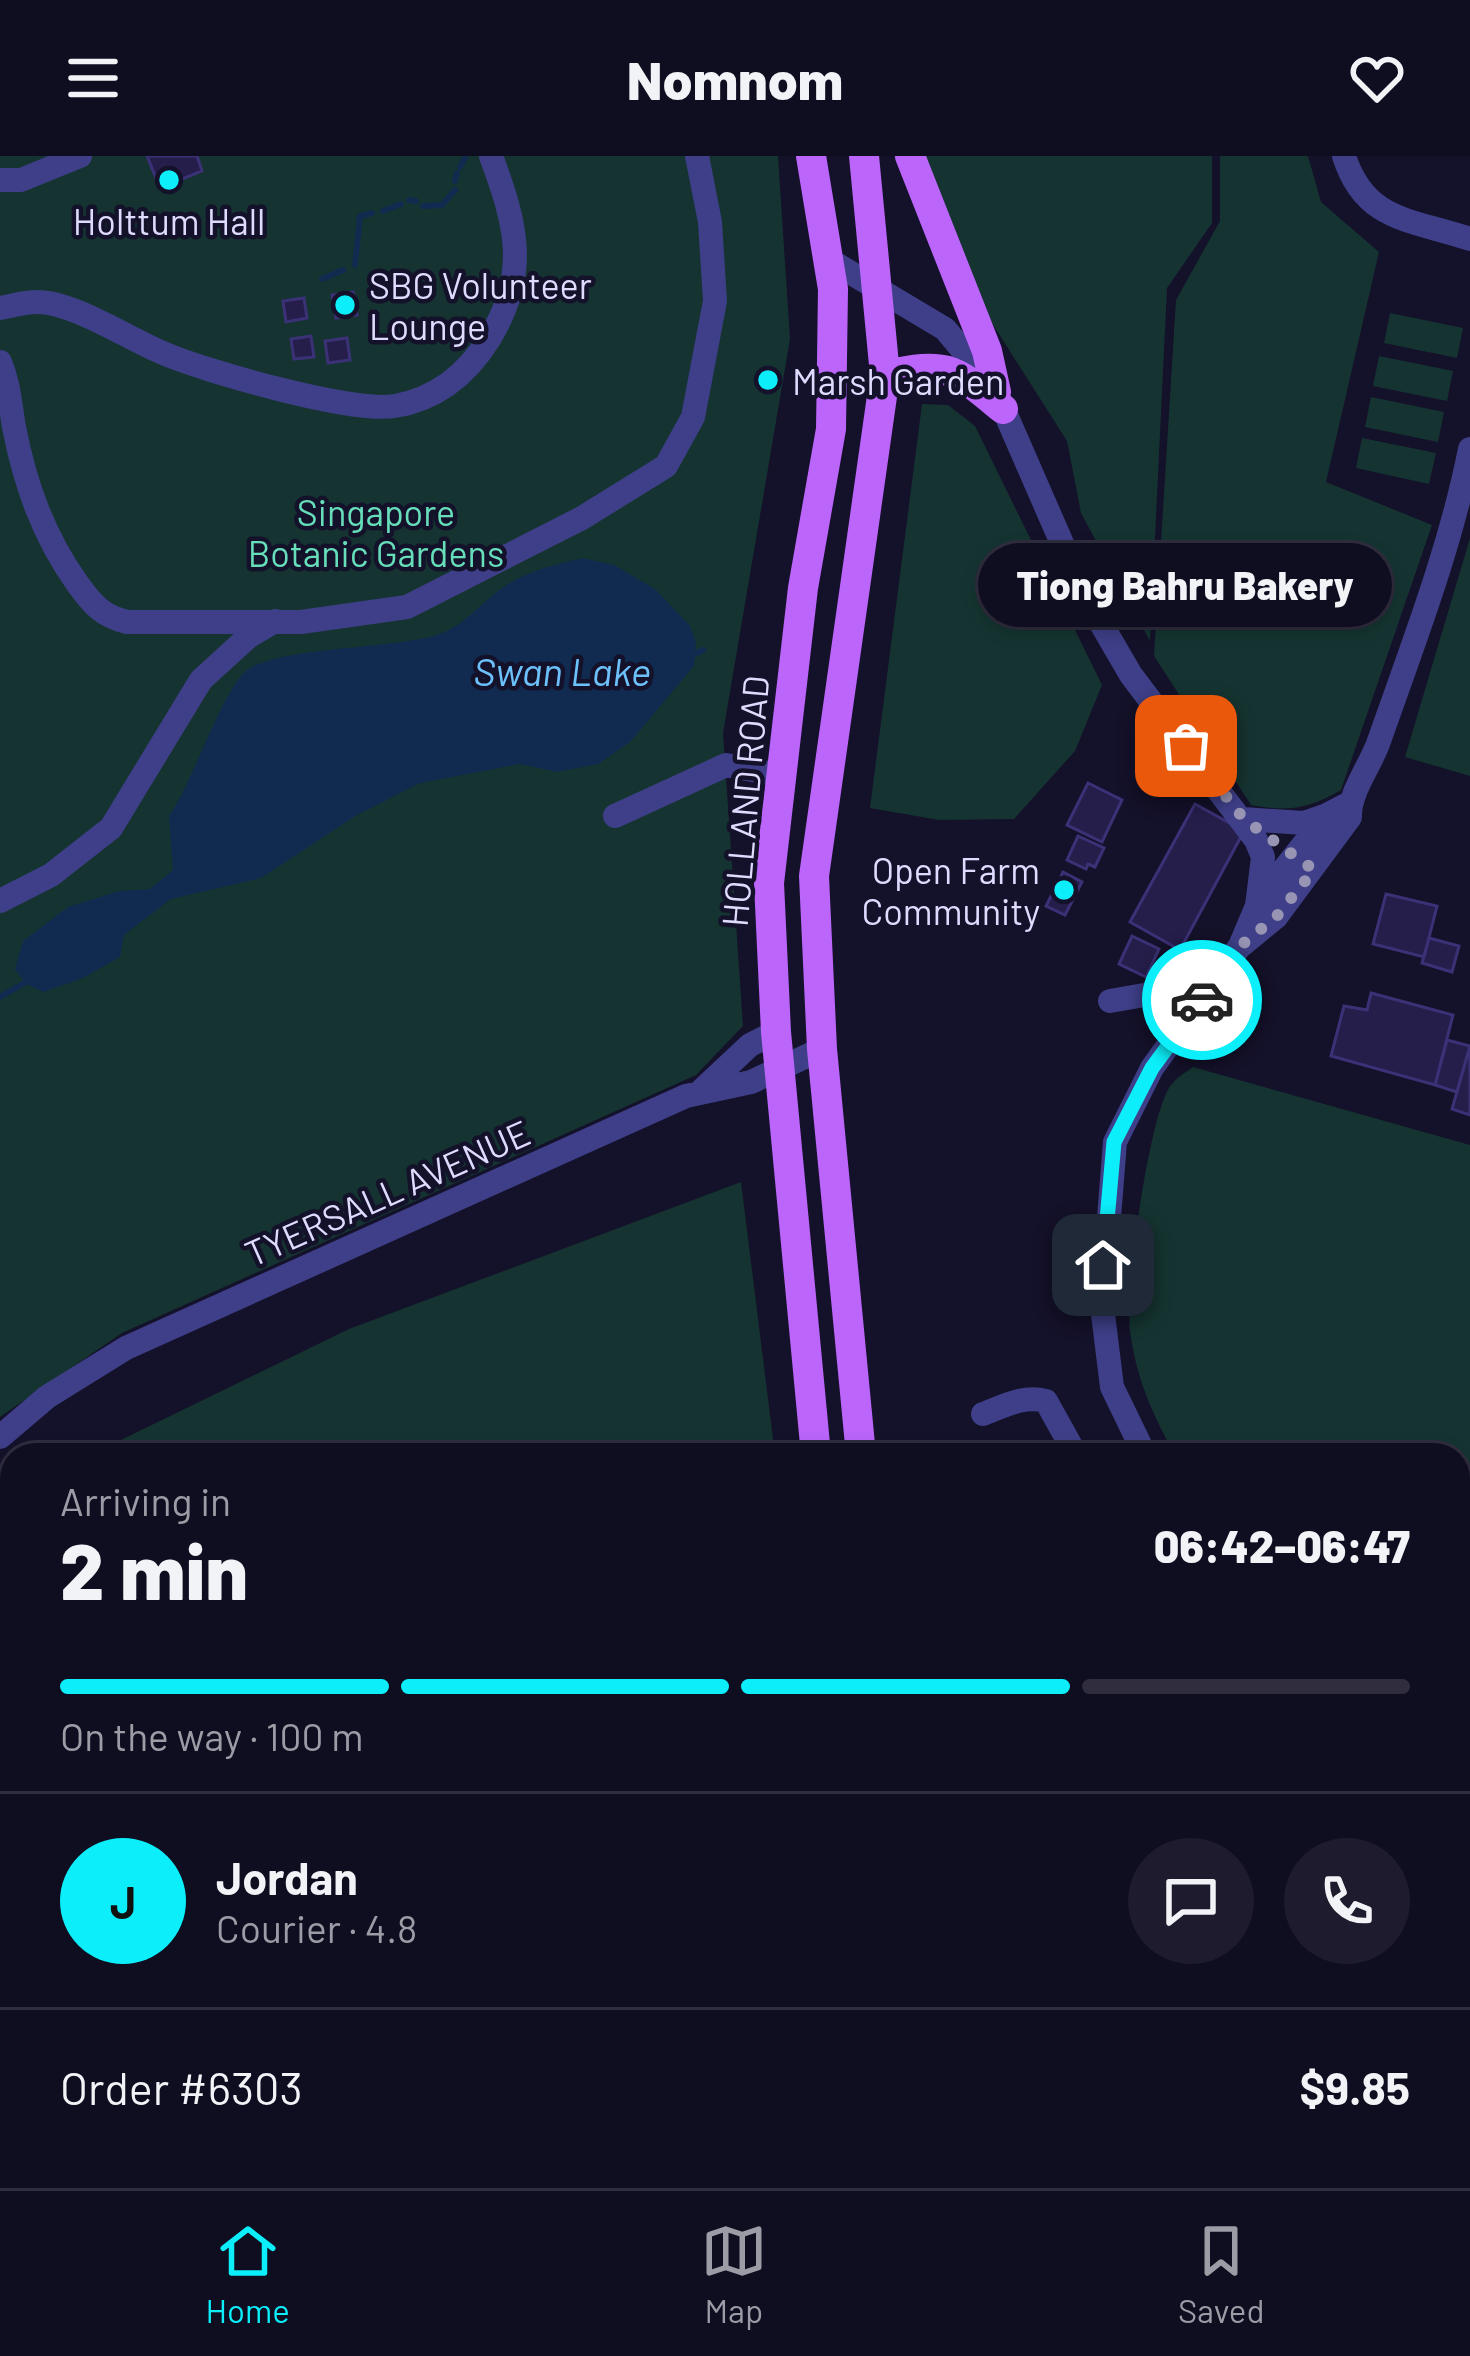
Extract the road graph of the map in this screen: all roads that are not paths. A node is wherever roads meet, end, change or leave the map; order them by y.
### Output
1 (80, 156) edge
2 (490, 156) edge
3 (697, 156) edge
4 (811, 156) edge
5 (864, 156) edge
6 (910, 156) edge
7 (1344, 156) edge
8 (0, 180) edge
9 (1470, 239) edge
10 (831, 261) junction
11 (880, 291) junction
12 (0, 308) edge
13 (0, 362) edge
14 (885, 375) junction
15 (1000, 401) junction
16 (1470, 449) edge
17 (277, 620) junction
18 (779, 775) junction
19 (1338, 809) junction
20 (615, 817) dead end
21 (1244, 819) junction
22 (1304, 863) junction
23 (0, 901) edge
24 (1257, 906) junction
25 (1240, 946) junction
26 (1110, 1001) dead end
27 (1192, 1014) junction
28 (776, 1032) junction
29 (822, 1049) junction
30 (780, 1066) junction
31 (700, 1092) junction
32 (983, 1414) dead end
33 (0, 1437) edge
34 (814, 1443) edge
35 (860, 1443) edge
36 (1069, 1443) edge
37 (1139, 1443) edge

1 - 8 street
2 - 12 street
3 - 17 street
4 - 10 main road, HOLLAND ROAD
5 - 11 main road
6 - 15 main road
7 - 9 street
10 - 11 street
10 - 18 main road, HOLLAND ROAD
11 - 14 main road
11 - 15 street
13 - 17 street
14 - 15 main road
14 - 29 main road
15 - 21 street
16 - 19 street
17 - 23 street
18 - 20 street
18 - 28 main road, HOLLAND ROAD
19 - 21 street
19 - 22 street
21 - 22 street
21 - 24 street
22 - 24 street
22 - 25 street
24 - 25 street
25 - 27 street
26 - 27 street
27 - 37 street
28 - 30 main road, HOLLAND ROAD
28 - 31 street
29 - 30 street, TYERSALL AVENUE
29 - 35 main road
30 - 31 street, TYERSALL AVENUE
30 - 34 main road, HOLLAND ROAD
31 - 33 street, TYERSALL AVENUE
32 - 36 street

